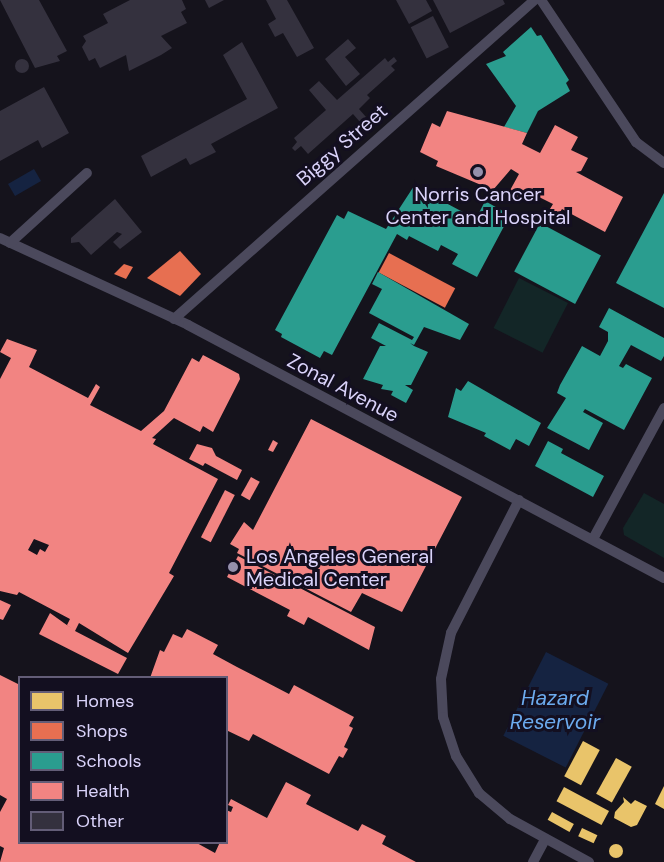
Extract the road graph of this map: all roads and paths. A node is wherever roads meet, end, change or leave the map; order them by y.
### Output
1 (535, 0) edge
2 (542, 0) edge
3 (664, 163) edge
4 (87, 173) dead end
5 (5, 241) edge
6 (174, 319) junction
7 (664, 408) edge
8 (519, 500) junction
9 (593, 539) junction
10 (664, 578) edge
11 (545, 839) junction
12 (533, 862) edge
13 (589, 862) edge

1 - 6 street, Biggy Street
2 - 3 street
4 - 5 street
5 - 6 street, Zonal Avenue
6 - 8 street, Zonal Avenue
7 - 9 street
8 - 9 street, Zonal Avenue
8 - 11 street
9 - 10 street, Zonal Avenue
11 - 12 street
11 - 13 street

